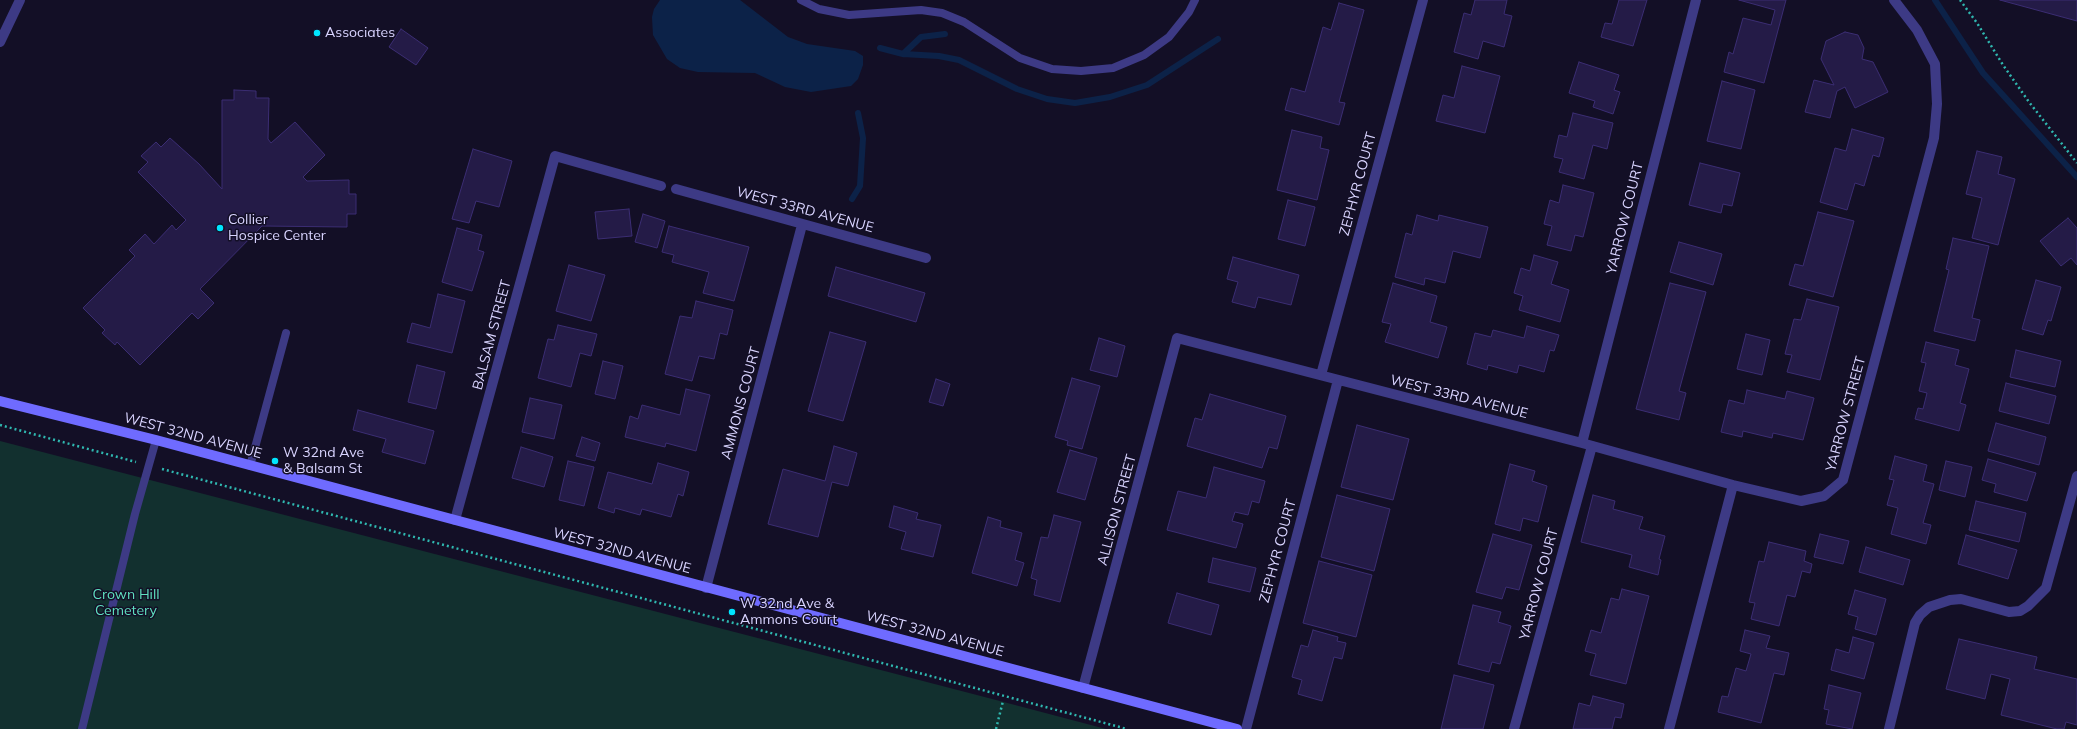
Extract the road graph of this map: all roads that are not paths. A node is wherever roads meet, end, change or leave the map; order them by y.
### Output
1 (20, 0) edge
2 (801, 0) edge
3 (1195, 0) edge
4 (1422, 0) edge
5 (1696, 0) edge
6 (1894, 0) edge
7 (0, 42) edge
8 (661, 186) dead end
9 (676, 189) dead end
10 (802, 225) junction
11 (926, 258) dead end
12 (286, 334) dead end
13 (1177, 338) joint
14 (1321, 375) junction
15 (1338, 380) junction
16 (0, 400) edge
17 (156, 440) junction
18 (1587, 444) junction
19 (250, 466) junction
20 (2077, 476) edge
21 (1733, 485) junction
22 (455, 520) junction
23 (706, 588) junction
24 (1083, 688) junction
25 (82, 729) edge
26 (1237, 729) edge
27 (1246, 729) edge
28 (1514, 729) edge
29 (1669, 729) edge
30 (1889, 729) edge

1 - 7 street
2 - 3 lane
4 - 14 street, ZEPHYR COURT
5 - 18 street, YARROW COURT
6 - 21 street, YARROW STREET
8 - 22 street, BALSAM STREET
9 - 10 street, WEST 33RD AVENUE
10 - 11 street, WEST 33RD AVENUE
10 - 23 street, AMMONS COURT
12 - 19 lane
13 - 14 street, WEST 33RD AVENUE
13 - 24 street, ALLISON STREET
14 - 15 street, WEST 33RD AVENUE
15 - 18 street, WEST 33RD AVENUE
15 - 27 street, ZEPHYR COURT
16 - 17 street, WEST 32ND AVENUE
17 - 19 street, WEST 32ND AVENUE
17 - 25 lane
18 - 21 street, WEST 33RD AVENUE
18 - 28 street, YARROW COURT
19 - 22 street, WEST 32ND AVENUE
20 - 30 street
21 - 29 street
22 - 23 street, WEST 32ND AVENUE
23 - 24 street, WEST 32ND AVENUE
24 - 26 street, WEST 32ND AVENUE

